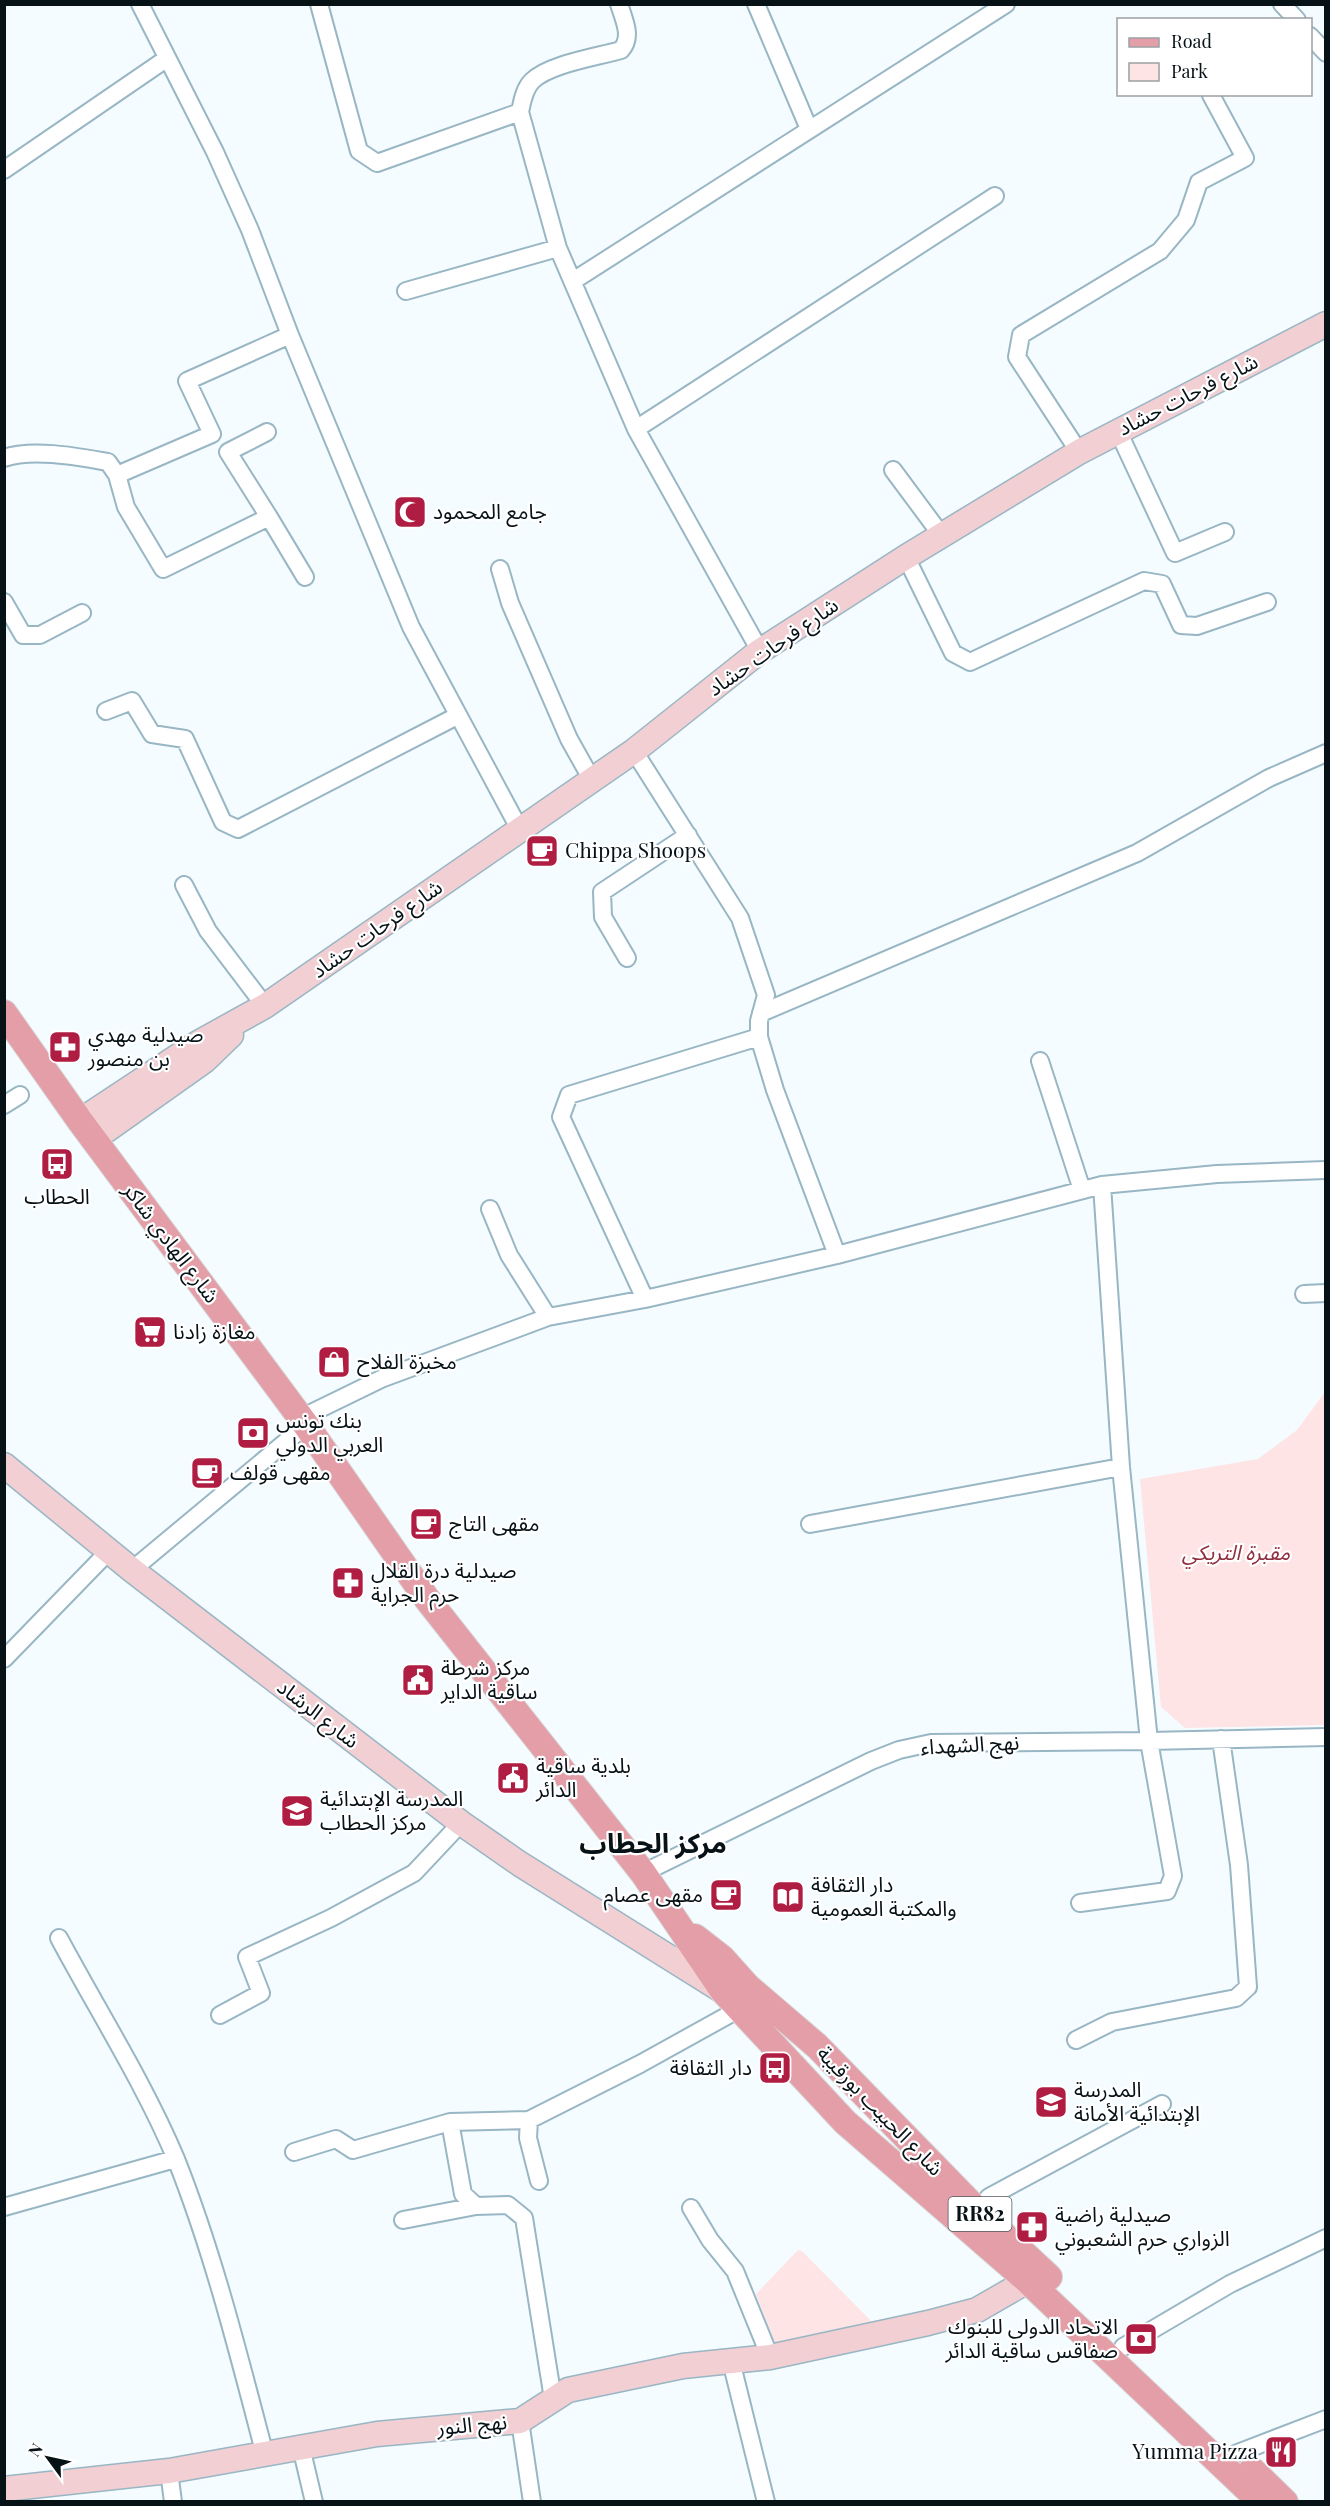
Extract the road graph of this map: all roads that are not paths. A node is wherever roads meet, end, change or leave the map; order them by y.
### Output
1 (140, 4) edge
2 (320, 4) edge
3 (619, 4) edge
4 (756, 4) edge
5 (1006, 4) edge
6 (1282, 4) edge
7 (1295, 18) edge
8 (1312, 37) edge
9 (1326, 53) edge
10 (166, 59) junction
11 (1212, 96) edge
12 (520, 112) junction
13 (809, 129) junction
14 (4, 170) edge
15 (995, 196) dead end
16 (558, 248) junction
17 (573, 281) junction
18 (406, 291) dead end
19 (1326, 324) edge
20 (290, 335) junction
21 (636, 429) junction
22 (1118, 431) junction
23 (267, 432) dead end
24 (1079, 452) junction
25 (4, 458) edge
26 (893, 470) dead end
27 (117, 475) junction
28 (269, 517) junction
29 (1225, 532) dead end
30 (942, 536) junction
31 (906, 557) junction
32 (500, 569) dead end
33 (305, 577) dead end
34 (4, 602) edge
35 (1266, 602) dead end
36 (82, 613) dead end
37 (760, 651) junction
38 (106, 711) dead end
39 (457, 716) junction
40 (634, 751) junction
41 (1326, 753) edge
42 (592, 780) junction
43 (520, 830) junction
44 (688, 835) junction
45 (184, 885) dead end
46 (627, 958) dead end
47 (257, 1011) junction
48 (4, 1013) edge
49 (761, 1013) junction
50 (759, 1037) junction
51 (1040, 1060) dead end
52 (20, 1095) dead end
53 (4, 1105) edge
54 (87, 1130) junction
55 (1326, 1170) edge
56 (1102, 1185) junction
57 (1082, 1190) junction
58 (490, 1209) dead end
59 (837, 1255) junction
60 (1326, 1293) edge
61 (1304, 1294) dead end
62 (645, 1299) junction
63 (548, 1317) junction
64 (304, 1422) junction
65 (4, 1465) edge
66 (1121, 1467) junction
67 (810, 1524) dead end
68 (109, 1551) junction
69 (132, 1570) junction
70 (4, 1659) edge
71 (1326, 1737) edge
72 (1221, 1739) junction
73 (1149, 1741) junction
74 (461, 1823) junction
75 (643, 1873) junction
76 (1080, 1903) dead end
77 (59, 1938) dead end
78 (647, 1943) junction
79 (712, 1960) junction
80 (738, 1995) junction
81 (219, 2015) dead end
82 (1076, 2040) dead end
83 (1162, 2104) dead end
84 (529, 2120) junction
85 (450, 2122) junction
86 (294, 2152) dead end
87 (175, 2159) junction
88 (539, 2181) dead end
89 (476, 2206) junction
90 (4, 2207) edge
91 (691, 2208) dead end
92 (978, 2211) junction
93 (403, 2220) dead end
94 (1326, 2238) edge
95 (1036, 2276) junction
96 (1123, 2346) junction
97 (770, 2357) junction
98 (731, 2361) junction
99 (553, 2399) junction
100 (1326, 2419) edge
101 (520, 2421) junction
102 (301, 2447) junction
103 (1235, 2454) junction
104 (265, 2455) junction
105 (169, 2471) junction
106 (20, 2492) edge
107 (173, 2502) edge
108 (314, 2502) edge
109 (532, 2502) edge
110 (766, 2502) edge
111 (1261, 2502) edge
112 (1285, 2502) edge

1 - 10 street
2 - 12 street
3 - 12 street
4 - 13 street
5 - 13 street
6 - 7 street
8 - 9 street
10 - 14 street
10 - 20 street
11 - 24 street
12 - 16 street
13 - 17 street
15 - 21 street
16 - 17 street
16 - 18 street
17 - 21 street
19 - 22 street, شارع فرحات حشاد
20 - 27 street
20 - 39 street
21 - 37 street
22 - 24 street, شارع فرحات حشاد
22 - 29 street
23 - 28 street
24 - 30 street, شارع فرحات حشاد
25 - 27 street
26 - 30 street
27 - 28 street
28 - 33 street
30 - 31 street, شارع فرحات حشاد
31 - 35 street
31 - 37 street, شارع فرحات حشاد
32 - 42 street
34 - 36 street
37 - 40 street, شارع فرحات حشاد
38 - 39 street
39 - 43 street
40 - 42 street, شارع فرحات حشاد
40 - 44 street
41 - 49 street
42 - 43 street, شارع فرحات حشاد
43 - 47 street, شارع فرحات حشاد
44 - 46 street
44 - 49 street
45 - 47 street
47 - 54 street, شارع فرحات حشاد
48 - 54 main road, شارع الهادي شاكر / RR82
49 - 50 street
50 - 59 street
50 - 62 street
51 - 57 street
52 - 53 street
54 - 64 main road, شارع الهادي شاكر / RR82
55 - 56 street
56 - 57 street
56 - 66 street
57 - 59 street
58 - 63 street
59 - 62 street
60 - 61 street
62 - 63 street
63 - 64 street
64 - 69 street
64 - 75 main road, شارع الهادي شاكر / RR82
65 - 68 street, شارع الرشاد
66 - 67 street
66 - 73 street
68 - 69 street, شارع الرشاد
68 - 70 street
69 - 74 street, شارع الرشاد
71 - 72 street, نهج الشهداء
72 - 73 street, نهج الشهداء
72 - 82 street
73 - 75 street, نهج الشهداء
73 - 76 street
74 - 78 street, شارع الرشاد
74 - 81 street
75 - 79 main road, شارع الحبيب بورقيبة / RR82
77 - 87 street
78 - 79 street, شارع الرشاد
78 - 80 street, شارع الرشاد
79 - 80 main road, شارع الحبيب بورقيبة / RR82
80 - 84 street
80 - 92 main road, شارع الحبيب بورقيبة / RR82
80 - 95 main road, شارع الحبيب بورقيبة / RR82
83 - 92 street
84 - 85 street
84 - 88 street
85 - 86 street
85 - 89 street
87 - 90 street
87 - 104 street
89 - 93 street
89 - 99 street
91 - 97 street
92 - 95 main road, شارع الحبيب بورقيبة / RR82
94 - 96 street
95 - 96 main road, شارع الحبيب بورقيبة / RR82
95 - 97 street, نهج النور
95 - 111 main road, شارع الحبيب بورقيبة / RR82
96 - 103 main road, شارع الحبيب بورقيبة / RR82
97 - 98 street, نهج النور
98 - 99 street, نهج النور
98 - 110 street
99 - 101 street, نهج النور
100 - 103 street
101 - 102 street, نهج النور
101 - 109 street
102 - 104 street, نهج النور
102 - 108 street
103 - 112 main road, شارع الحبيب بورقيبة / RR82
104 - 105 street, نهج النور
105 - 106 street, نهج النور
105 - 107 street

